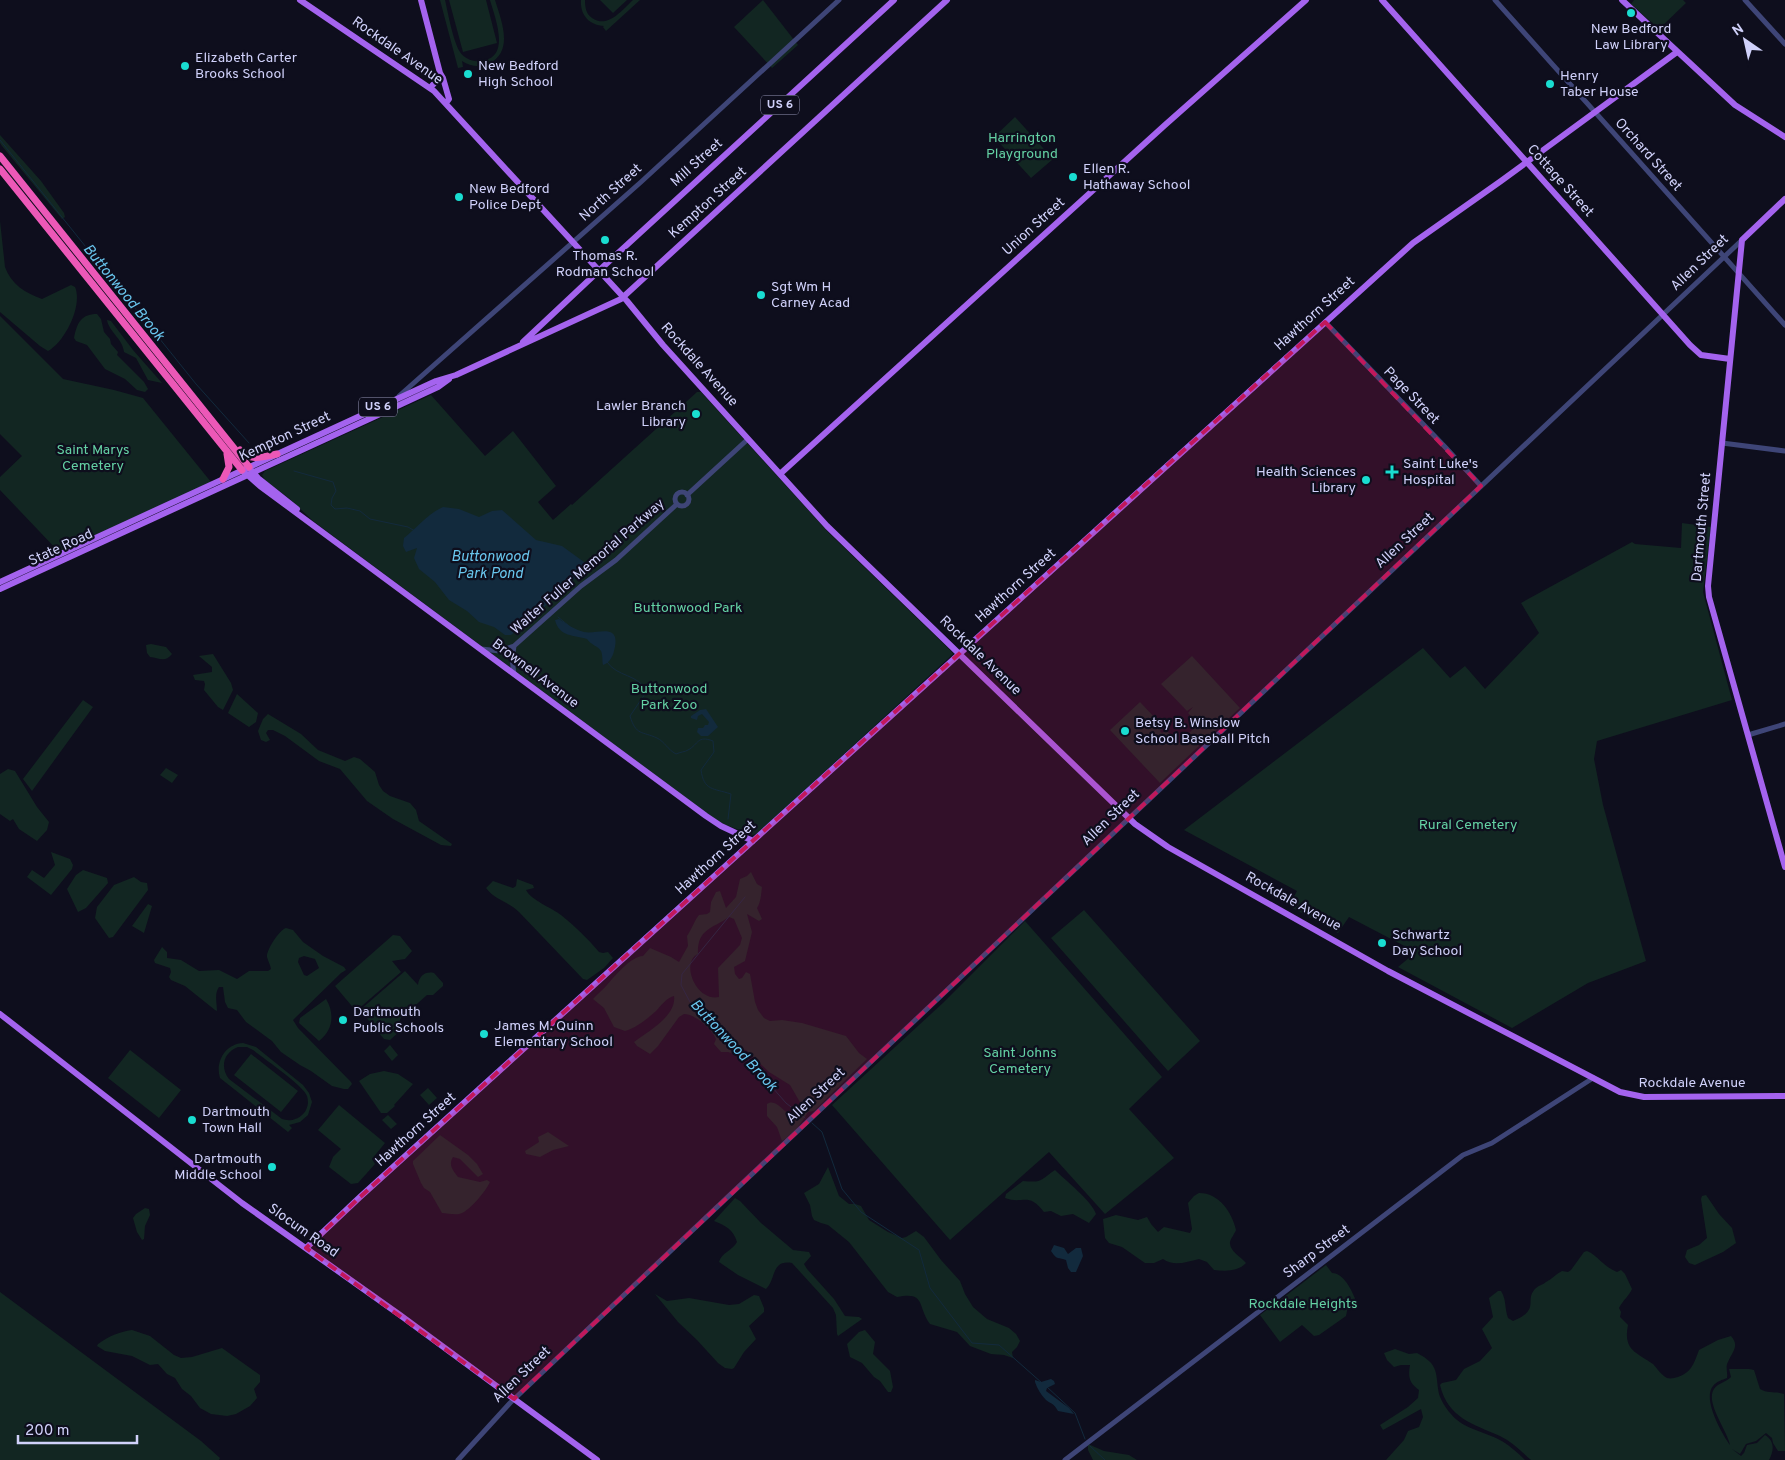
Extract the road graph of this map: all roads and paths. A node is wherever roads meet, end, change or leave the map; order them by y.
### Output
1 (300, 0) edge
2 (422, 0) edge
3 (839, 0) edge
4 (894, 0) edge
5 (947, 0) edge
6 (1306, 0) edge
7 (1382, 0) edge
8 (1495, 0) edge
9 (1622, 0) edge
10 (1745, 0) edge
11 (1785, 44) edge
12 (1677, 52) junction
13 (440, 73) junction
14 (430, 88) junction
15 (446, 104) junction
16 (1595, 112) junction
17 (1785, 137) edge
18 (0, 156) edge
19 (1526, 163) junction
20 (0, 169) edge
21 (1785, 199) edge
22 (1742, 240) junction
23 (573, 242) junction
24 (1725, 256) junction
25 (598, 271) junction
26 (1739, 272) junction
27 (623, 297) junction
28 (1662, 315) junction
29 (1325, 322) junction
30 (1785, 325) edge
31 (518, 346) junction
32 (1730, 360) junction
33 (415, 394) junction
34 (396, 399) junction
35 (208, 416) junction
36 (748, 439) junction
37 (1722, 443) junction
38 (1785, 451) edge
39 (227, 454) junction
40 (277, 454) junction
41 (248, 471) junction
42 (780, 474) junction
43 (223, 479) junction
44 (1481, 486) junction
45 (687, 495) junction
46 (677, 504) junction
47 (130, 526) junction
48 (0, 582) edge
49 (0, 590) edge
50 (514, 646) junction
51 (480, 649) junction
52 (960, 654) junction
53 (514, 674) junction
54 (1785, 724) edge
55 (1748, 735) junction
56 (1128, 818) junction
57 (737, 833) junction
58 (753, 841) junction
59 (739, 853) junction
60 (1785, 867) edge
61 (0, 1014) edge
62 (1593, 1078) junction
63 (1785, 1096) edge
64 (306, 1248) junction
65 (514, 1399) junction
66 (458, 1460) edge
67 (597, 1460) edge
68 (1065, 1460) edge

1 - 14 main road, Rockdale Avenue
2 - 13 main road
3 - 23 street, North Street
4 - 25 main road, Mill Street / US 6
5 - 27 main road, Kempton Street / US 6
6 - 42 main road, Union Street
7 - 19 main road, Cottage Street
8 - 16 street, Orchard Street
9 - 12 main road
10 - 11 street
12 - 16 main road, Hawthorn Street
12 - 17 main road
13 - 14 main road
13 - 15 main road
14 - 15 main road, Rockdale Avenue
15 - 23 main road, Rockdale Avenue
16 - 19 main road, Hawthorn Street
16 - 24 street, Orchard Street
18 - 35 highway
19 - 28 main road, Cottage Street
19 - 29 main road, Hawthorn Street
20 - 39 highway
21 - 22 main road, Allen Street
22 - 24 street, Allen Street
22 - 26 main road, Dartmouth Street
23 - 25 main road, Rockdale Avenue
23 - 34 street, North Street
24 - 26 street, Orchard Street
24 - 28 street, Allen Street
25 - 27 main road, Rockdale Avenue
25 - 31 main road, Mill Street / US 6
26 - 30 street, Orchard Street
26 - 32 main road, Dartmouth Street
27 - 31 main road, Kempton Street / US 6
27 - 36 main road, Rockdale Avenue
28 - 32 main road, Cottage Street
28 - 44 street, Allen Street
29 - 44 street, Page Street
29 - 52 main road, Hawthorn Street
31 - 33 main road, Kempton Street / US 6
32 - 37 main road, Dartmouth Street
33 - 34 main road, Kempton Street / US 6
33 - 41 main road, Kempton Street / US 6
34 - 40 main road, Kempton Street / US 6
35 - 40 highway
35 - 41 highway
36 - 42 main road, Rockdale Avenue
36 - 45 street
37 - 38 street
37 - 55 main road, Dartmouth Street
39 - 41 highway
39 - 43 highway
40 - 41 main road, Kempton Street / US 6
41 - 43 main road, Kempton Street / US 6
41 - 47 main road, Kempton Street / US 6
41 - 51 main road, Brownell Avenue
42 - 52 main road, Rockdale Avenue
43 - 47 main road, Kempton Street / US 6
44 - 56 street, Allen Street
45 - 46 street
45 - 46 street
46 - 50 street, Walter Fuller Memorial Parkway
47 - 48 main road, State Road / US 6
47 - 49 main road, State Road / US 6
50 - 51 street, Walter Fuller Memorial Parkway
50 - 53 street, Walter Fuller Memorial Parkway
51 - 53 main road, Brownell Avenue
52 - 56 main road, Rockdale Avenue
52 - 58 main road, Hawthorn Street
53 - 57 main road, Brownell Avenue
54 - 55 street
55 - 60 main road, Dartmouth Street
56 - 62 main road, Rockdale Avenue
56 - 65 street, Allen Street
57 - 58 main road, Brownell Avenue
57 - 59 main road
58 - 59 main road, Hawthorn Street
59 - 64 main road, Hawthorn Street
61 - 64 main road, Slocum Road
62 - 63 main road, Rockdale Avenue
62 - 68 street, Sharp Street
64 - 65 main road, Slocum Road
65 - 66 street, Allen Street
65 - 67 main road, Slocum Road

